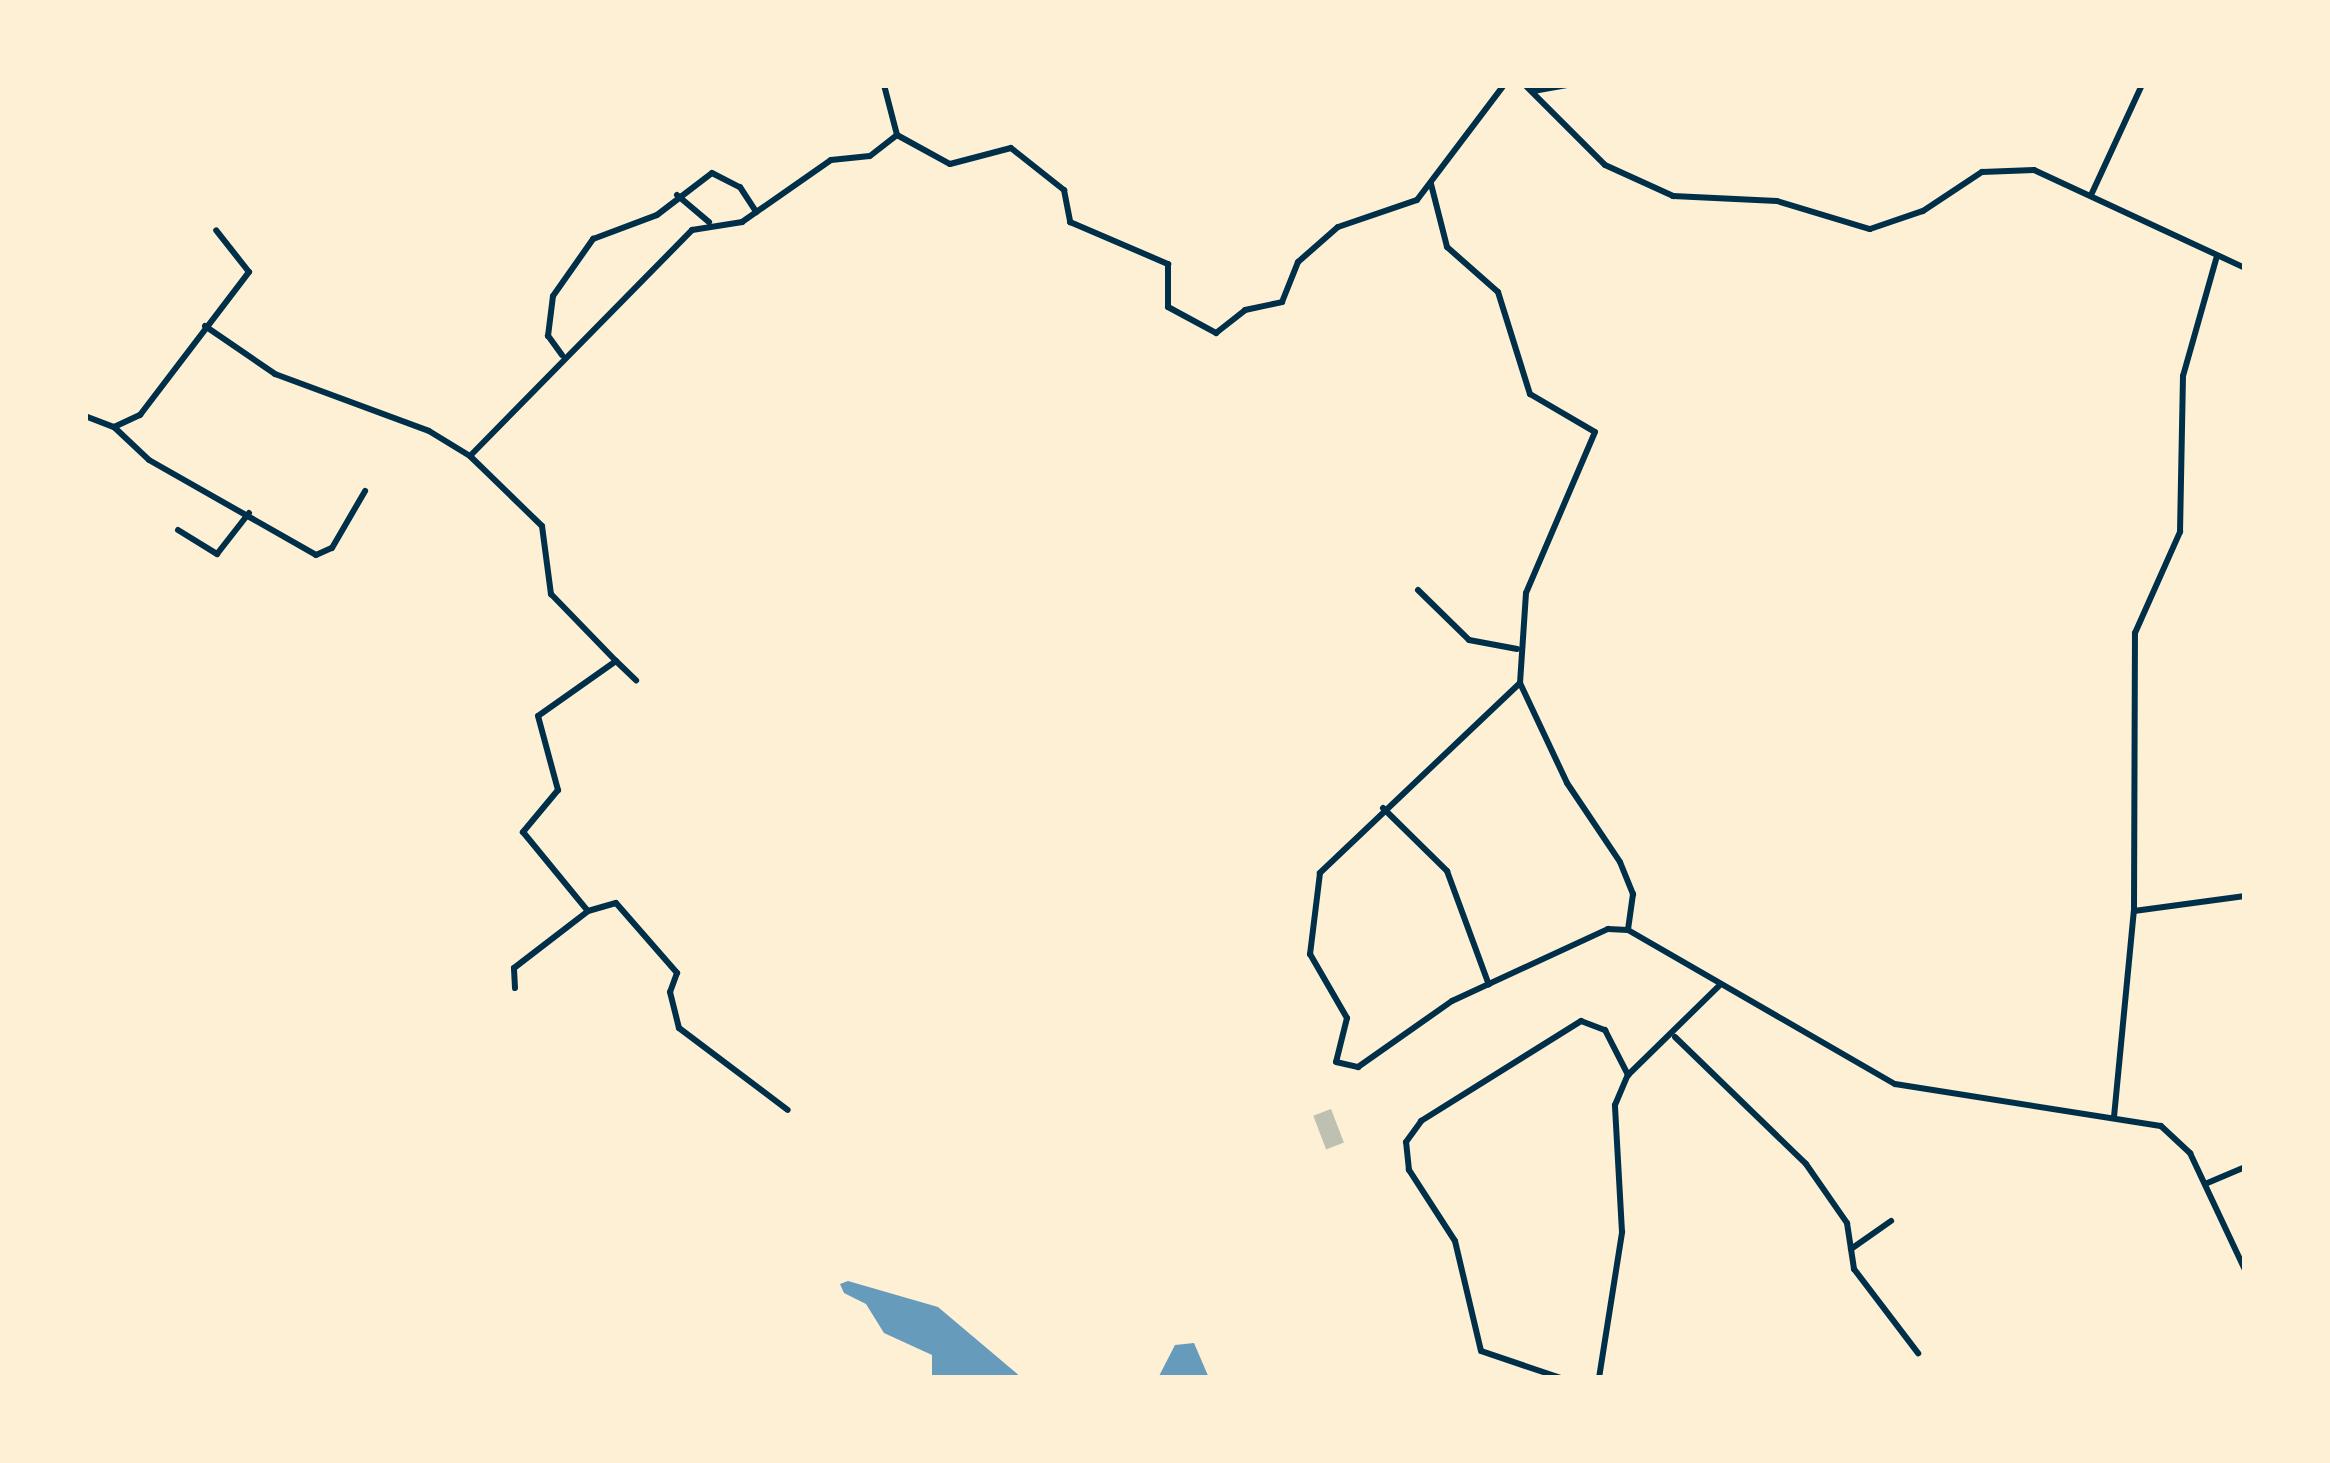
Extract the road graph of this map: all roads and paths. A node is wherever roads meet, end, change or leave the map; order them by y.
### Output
1 (884, 85) edge
2 (1504, 85) edge
3 (1524, 85) edge
4 (1568, 85) edge
5 (2142, 85) edge
6 (1532, 91) junction
7 (897, 135) junction
8 (1431, 184) junction
9 (2092, 193) junction
10 (677, 195) junction
11 (756, 212) junction
12 (709, 222) junction
13 (216, 230) dead end
14 (2216, 259) junction
15 (2245, 268) edge
16 (205, 326) junction
17 (562, 355) junction
18 (85, 416) edge
19 (114, 428) junction
20 (470, 456) junction
21 (365, 492) dead end
22 (249, 513) junction
23 (178, 530) dead end
24 (1418, 590) dead end
25 (1517, 648) junction
26 (616, 661) junction
27 (636, 680) dead end
28 (1520, 682) junction
29 (1383, 808) junction
30 (2245, 896) edge
31 (588, 911) junction
32 (2134, 911) junction
33 (1628, 930) junction
34 (1489, 985) junction
35 (1719, 986) junction
36 (515, 988) dead end
37 (1674, 1036) junction
38 (1628, 1075) junction
39 (788, 1110) dead end
40 (2114, 1117) junction
41 (2245, 1167) edge
42 (2205, 1184) junction
43 (1891, 1221) dead end
44 (1851, 1249) junction
45 (2245, 1270) edge
46 (1918, 1353) dead end
47 (1562, 1378) edge
48 (1599, 1378) edge

1 - 7 street
2 - 8 street
3 - 6 street
4 - 6 street
5 - 9 street
6 - 9 street
7 - 8 street
7 - 11 street
8 - 25 street
9 - 14 street
10 - 11 street
10 - 12 street
10 - 17 street
11 - 12 street
12 - 17 street
13 - 16 street
14 - 15 street
14 - 32 street
16 - 19 street
16 - 20 street
17 - 20 street
18 - 19 street
19 - 22 street
20 - 26 street
21 - 22 street
22 - 23 street
24 - 25 street
25 - 28 street
26 - 27 street
26 - 31 street
28 - 29 street
28 - 33 street
29 - 34 street
29 - 34 street
30 - 32 street
31 - 36 street
31 - 39 street
32 - 40 street
33 - 34 street
33 - 35 street
35 - 37 street
35 - 40 street
37 - 38 street
37 - 44 street
38 - 47 street
38 - 48 street
40 - 42 street
41 - 42 street
42 - 45 street
43 - 44 street
44 - 46 street

